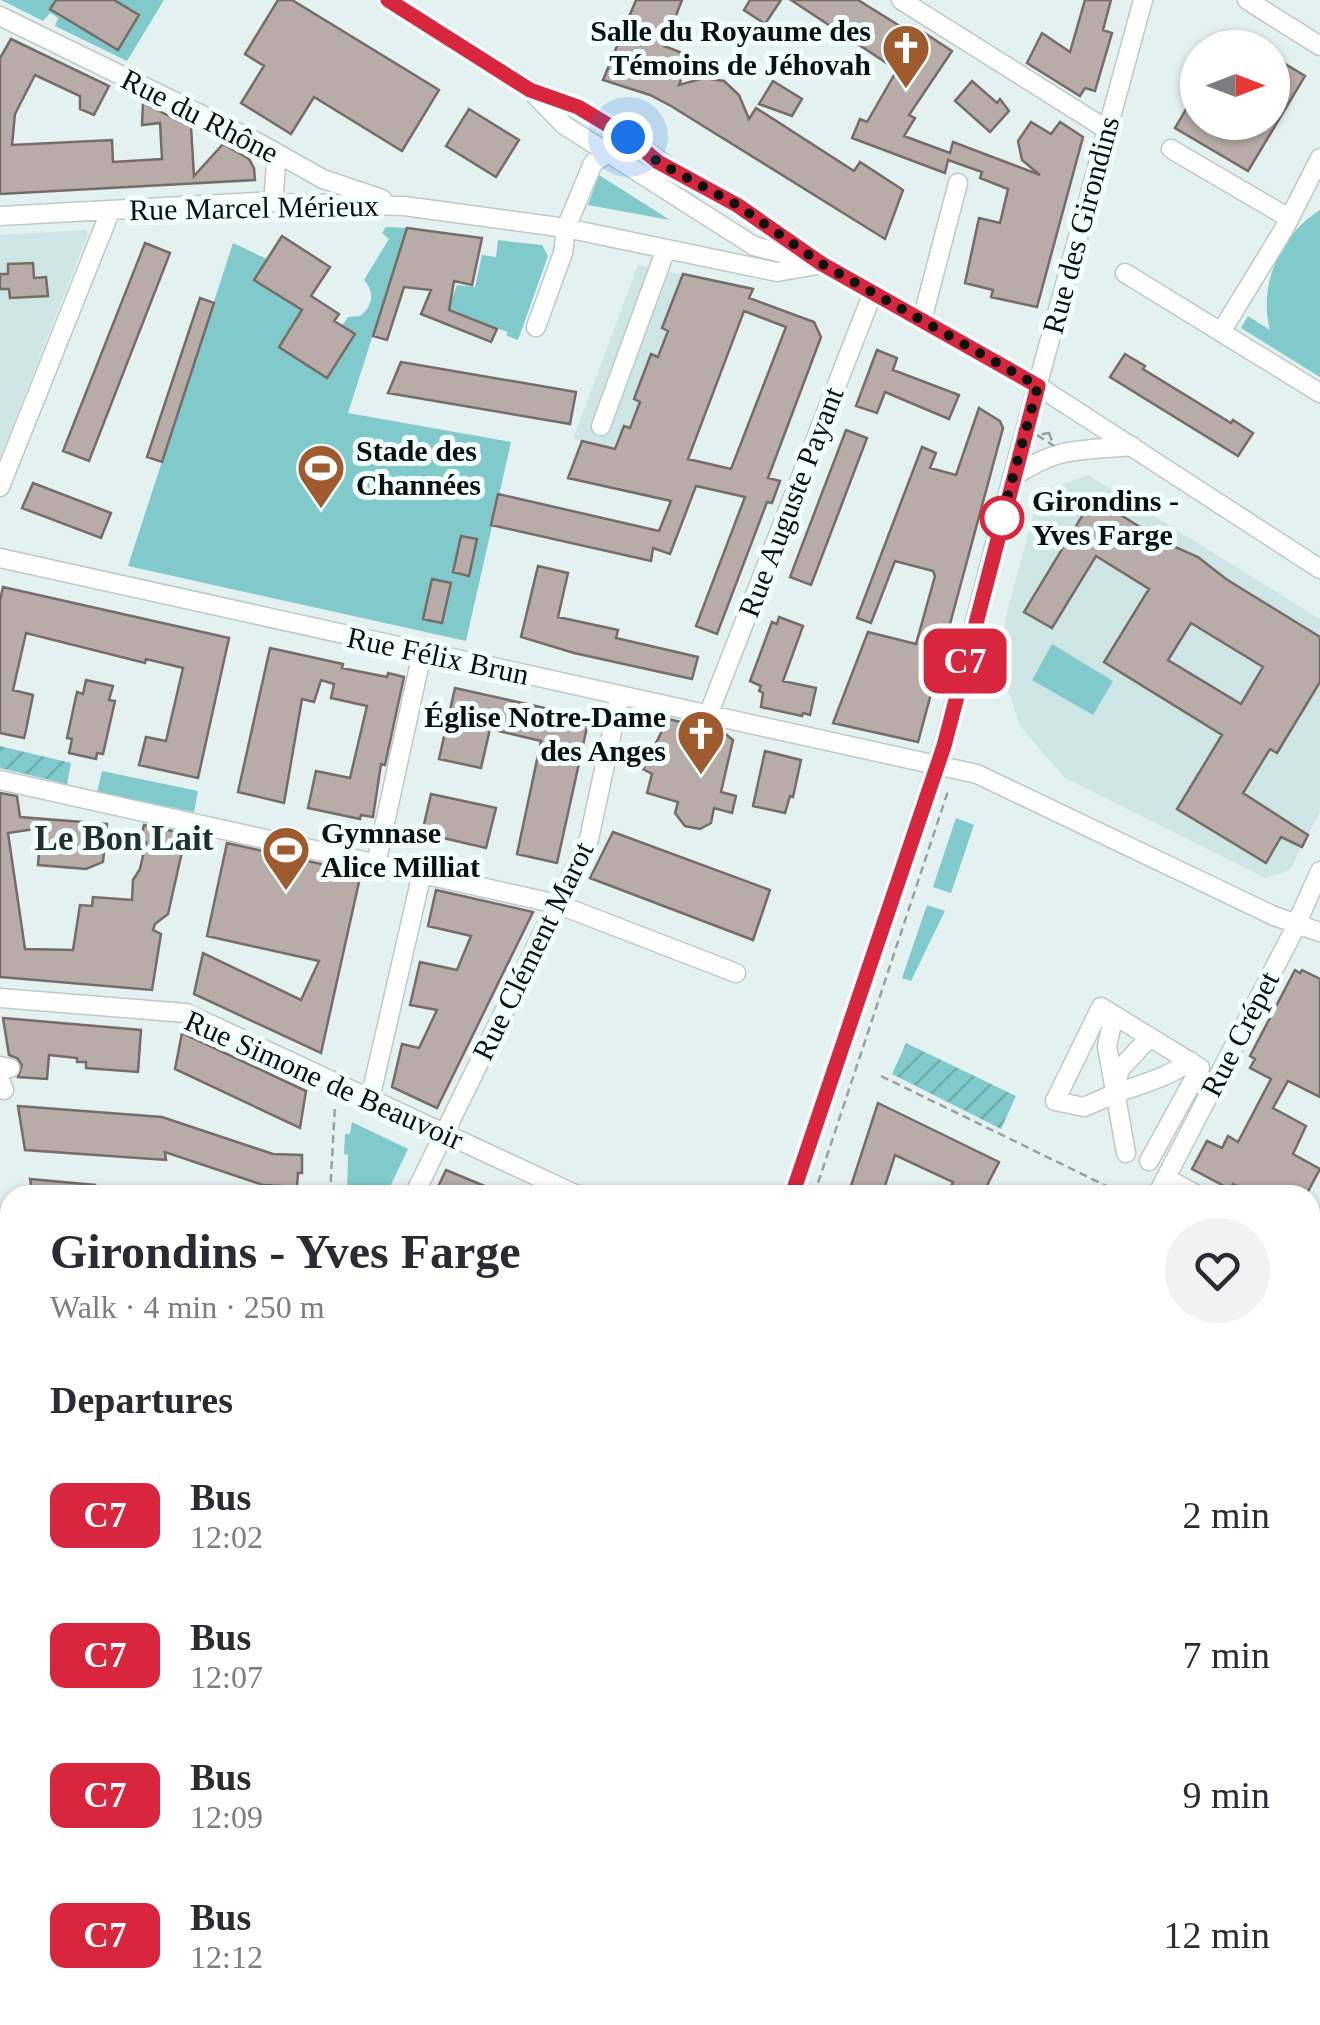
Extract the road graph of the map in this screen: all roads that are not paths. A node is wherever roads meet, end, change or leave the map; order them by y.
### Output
1 (388, 0) edge
2 (901, 0) edge
3 (1144, 0) edge
4 (1247, 0) edge
5 (2, 21) edge
6 (1320, 46) edge
7 (530, 90) junction
8 (1106, 129) junction
9 (1171, 148) dead end
10 (608, 153) junction
11 (278, 154) junction
12 (1320, 158) edge
13 (658, 162) junction
14 (958, 182) dead end
15 (273, 202) junction
16 (404, 206) junction
17 (110, 212) junction
18 (0, 216) edge
19 (1290, 218) junction
20 (566, 228) junction
21 (666, 249) junction
22 (822, 264) junction
23 (1125, 273) dead end
24 (873, 292) junction
25 (922, 320) junction
26 (536, 327) dead end
27 (1221, 332) junction
28 (1038, 386) junction
29 (1320, 393) edge
30 (601, 426) dead end
31 (1132, 446) junction
32 (1012, 478) junction
33 (0, 487) edge
34 (0, 558) edge
35 (1320, 569) edge
36 (422, 653) junction
37 (620, 695) junction
38 (709, 713) junction
39 (945, 768) junction
40 (0, 780) edge
41 (376, 864) junction
42 (1320, 872) edge
43 (422, 873) junction
44 (557, 904) junction
45 (1295, 924) junction
46 (1318, 931) edge
47 (736, 973) dead end
48 (0, 998) edge
49 (1114, 1015) junction
50 (1150, 1037) junction
51 (1190, 1061) junction
52 (1109, 1095) junction
53 (370, 1099) junction
54 (445, 1134) junction
55 (1126, 1152) dead end
56 (1149, 1161) dead end
57 (419, 1185) edge
58 (555, 1185) edge
59 (796, 1185) edge
60 (1162, 1185) edge

1 - 7 street
2 - 8 street
3 - 8 street, Rue des Girondins
4 - 6 street
5 - 11 street, Rue du Rhône
7 - 10 street
7 - 13 street
8 - 28 street, Rue des Girondins
9 - 19 street
10 - 13 street
10 - 20 street
10 - 22 street
11 - 15 street
11 - 16 street, Rue du Rhône
12 - 19 street
13 - 22 street
14 - 25 street
15 - 16 street, Rue Marcel Mérieux
15 - 17 street, Rue Marcel Mérieux
16 - 20 street, Rue Marcel Mérieux
17 - 18 street, Rue Marcel Mérieux
17 - 33 street
19 - 27 street
20 - 21 street, Rue Marcel Mérieux
20 - 26 street
21 - 22 street, Rue Marcel Mérieux
21 - 30 street
22 - 24 street
23 - 27 street
24 - 25 street
24 - 38 street, Rue Auguste Payant
25 - 28 street
27 - 29 street
28 - 31 street
28 - 32 street, Rue des Girondins
31 - 32 street
31 - 35 street
32 - 39 street, Rue des Girondins
34 - 36 street, Rue Félix Brun
36 - 37 street, Rue Félix Brun
36 - 41 street
37 - 38 street, Rue Félix Brun
37 - 44 street, Rue Clément Marot
38 - 39 street, Rue Félix Brun
39 - 45 street, Rue Félix Brun
39 - 59 street, Rue des Girondins
40 - 41 street
41 - 43 street
42 - 45 street, Rue Crépet
43 - 44 street
43 - 53 street
44 - 47 street
44 - 54 street, Rue Clément Marot
45 - 46 street, Rue Félix Brun
45 - 60 street, Rue Crépet
48 - 53 street, Rue Simone de Beauvoir
49 - 50 street
49 - 52 street
49 - 52 street
50 - 51 street
50 - 52 street
51 - 52 street
51 - 56 street
52 - 55 street
53 - 54 street, Rue Simone de Beauvoir
54 - 57 street, Rue Clément Marot
54 - 58 street, Rue Simone de Beauvoir

